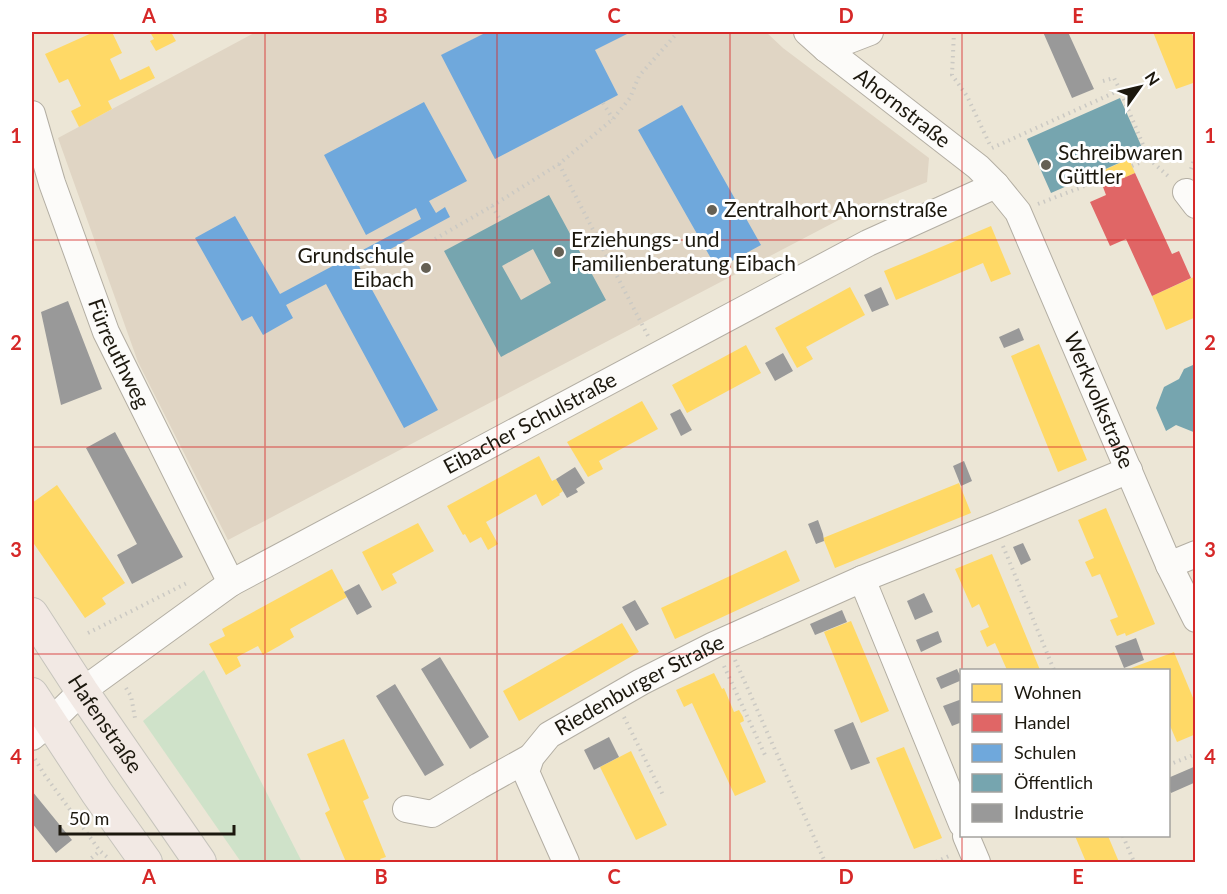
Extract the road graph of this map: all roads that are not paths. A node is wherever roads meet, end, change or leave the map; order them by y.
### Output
1 (807, 32) edge
2 (870, 32) edge
3 (826, 50) junction
4 (32, 114) edge
5 (996, 185) junction
6 (1129, 470) junction
7 (1196, 554) edge
8 (1169, 565) junction
9 (226, 573) junction
10 (862, 579) junction
11 (32, 614) edge
12 (1196, 619) edge
13 (82, 691) junction
14 (32, 694) edge
15 (41, 729) edge
16 (531, 757) junction
17 (406, 809) dead end
18 (960, 819) edge
19 (966, 837) edge
20 (146, 862) edge
21 (200, 862) edge
22 (566, 862) edge
23 (977, 862) edge

1 - 3 street, Ahornstraße
2 - 3 street
3 - 5 street, Ahornstraße
4 - 9 street, Fürreuthweg
5 - 6 street, Werkvolkstraße
5 - 9 street, Eibacher Schulstraße
6 - 8 street, Werkvolkstraße
6 - 10 street, Riedenburger Straße
7 - 8 street
8 - 12 street, Werkvolkstraße
9 - 13 street, Eibacher Schulstraße
10 - 16 street, Riedenburger Straße
10 - 18 street
11 - 13 main road, Hafenstraße
13 - 15 street, Eibacher Schulstraße
13 - 21 main road, Hafenstraße
14 - 15 main road, Hafenstraße
15 - 20 main road, Hafenstraße
16 - 17 street
16 - 22 street
19 - 23 street

